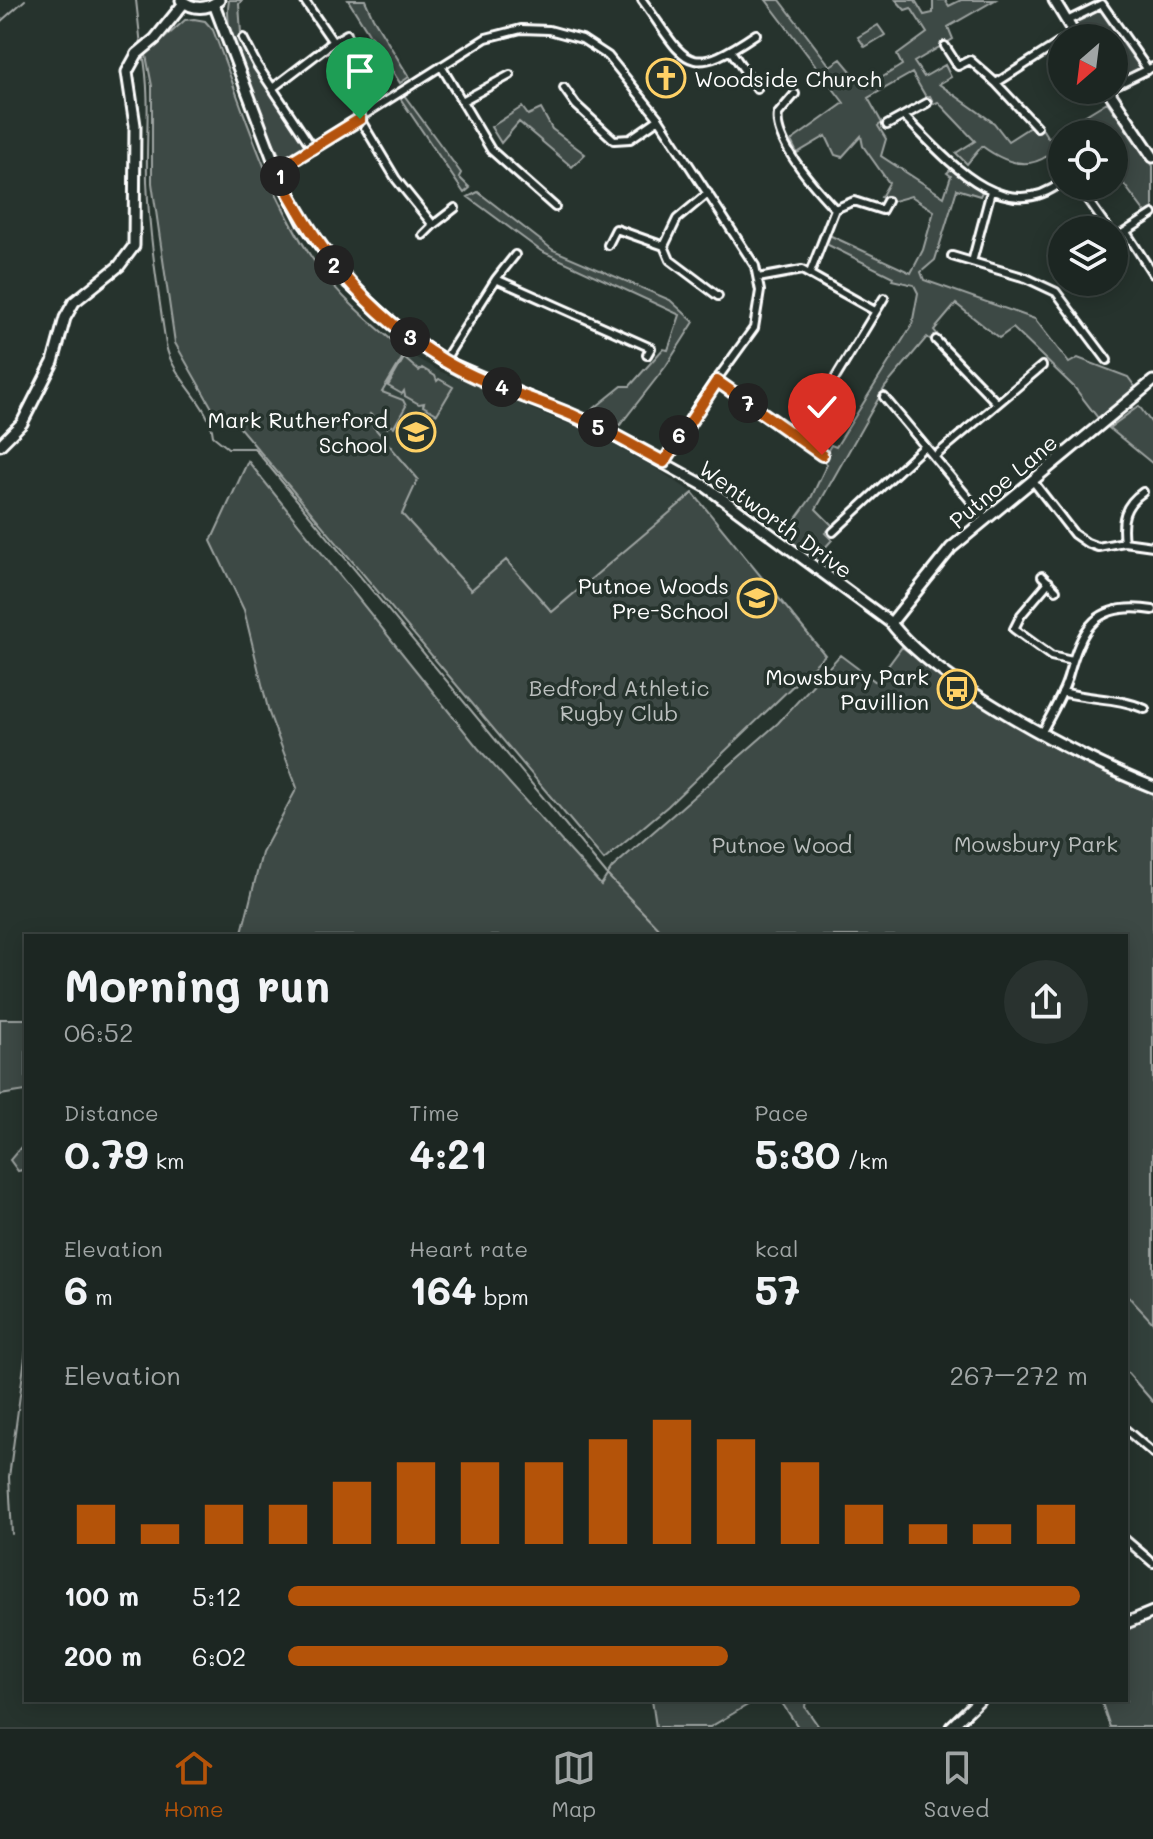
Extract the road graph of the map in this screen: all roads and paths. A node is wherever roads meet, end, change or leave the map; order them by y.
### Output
1 (304, 0) edge
2 (1054, 0) edge
3 (182, 1) edge
4 (646, 1) edge
5 (216, 2) edge
6 (1067, 21) junction
7 (1068, 24) edge
8 (347, 34) dead end
9 (756, 34) dead end
10 (243, 38) dead end
11 (333, 42) junction
12 (945, 46) dead end
13 (731, 51) junction
14 (1048, 51) edge
15 (441, 66) junction
16 (1150, 68) edge
17 (510, 75) dead end
18 (1128, 79) edge
19 (996, 83) junction
20 (274, 87) junction
21 (564, 88) dead end
22 (757, 89) dead end
23 (803, 97) dead end
24 (464, 100) junction
25 (927, 103) dead end
26 (1117, 104) edge
27 (904, 116) junction
28 (360, 119) junction
29 (659, 119) junction
30 (887, 125) dead end
31 (1037, 127) dead end
32 (313, 149) junction
33 (1153, 157) edge
34 (277, 170) junction
35 (991, 191) junction
36 (1048, 192) edge
37 (708, 193) junction
38 (887, 201) dead end
39 (555, 207) dead end
40 (455, 208) dead end
41 (835, 209) junction
42 (1153, 214) edge
43 (433, 225) junction
44 (1128, 231) edge
45 (423, 235) dead end
46 (1128, 235) edge
47 (608, 245) dead end
48 (664, 246) junction
49 (515, 255) dead end
50 (952, 256) dead end
51 (972, 262) junction
52 (810, 273) junction
53 (1153, 274) edge
54 (758, 278) junction
55 (496, 279) junction
56 (1048, 288) edge
57 (718, 296) dead end
58 (1059, 296) edge
59 (884, 298) dead end
60 (875, 311) junction
61 (936, 340) dead end
62 (647, 355) dead end
63 (1107, 360) dead end
64 (444, 361) junction
65 (1042, 366) dead end
66 (836, 377) dead end
67 (717, 381) junction
68 (1153, 381) edge
69 (884, 397) dead end
70 (997, 403) junction
71 (0, 445) edge
72 (924, 447) junction
73 (822, 455) dead end
74 (934, 457) junction
75 (664, 462) junction
76 (1032, 480) junction
77 (1143, 492) dead end
78 (986, 519) junction
79 (833, 532) dead end
80 (1124, 542) junction
81 (1153, 546) edge
82 (1042, 576) dead end
83 (1049, 582) junction
84 (1056, 590) dead end
85 (1153, 610) edge
86 (891, 623) junction
87 (1004, 624) dead end
88 (1014, 629) junction
89 (1072, 661) junction
90 (1062, 692) junction
91 (1145, 709) dead end
92 (1041, 733) junction
93 (1153, 787) edge
94 (1128, 1432) edge
95 (1153, 1453) edge
96 (1128, 1542) edge
97 (1153, 1563) edge
98 (1153, 1612) edge
99 (1128, 1622) edge
100 (977, 1702) edge
101 (951, 1727) edge

1 - 11 street
2 - 6 street
3 - 5 street
3 - 71 street
4 - 13 street
5 - 34 street, Wentworth Drive
6 - 7 street
6 - 16 street
8 - 11 street
9 - 13 street
10 - 20 street
11 - 20 street
12 - 19 street
13 - 22 street
14 - 19 street
15 - 24 street
15 - 28 street
15 - 29 street
16 - 18 street
17 - 24 street
19 - 31 street
20 - 32 street
21 - 29 street
23 - 41 street
24 - 39 street
25 - 27 street
26 - 33 street
27 - 30 street
27 - 35 street
28 - 32 street
28 - 43 street
29 - 37 street
32 - 34 street
34 - 64 street, Wentworth Drive
35 - 36 street
35 - 51 street
37 - 48 street
37 - 54 street
38 - 41 street
40 - 43 street
41 - 52 street
42 - 44 street
43 - 45 street
46 - 53 street
47 - 48 street
48 - 57 street
49 - 55 street
50 - 51 street
51 - 56 street
52 - 54 street
52 - 60 street
54 - 67 street
55 - 62 street
55 - 64 street
58 - 63 street
59 - 60 street
60 - 66 street
61 - 70 street
64 - 75 street, Wentworth Drive
65 - 70 street
67 - 73 street
67 - 75 street
68 - 76 street, Putnoe Lane
69 - 72 street
70 - 74 street
72 - 74 street
72 - 79 street
74 - 78 street
75 - 86 street, Wentworth Drive
76 - 78 street, Putnoe Lane
76 - 80 street
77 - 80 street
78 - 86 street, Putnoe Lane
80 - 81 street
82 - 83 street
83 - 84 street
83 - 88 street
85 - 89 street
86 - 92 street, Wentworth Drive
87 - 88 street
88 - 89 street
89 - 90 street
90 - 91 street
90 - 92 street
92 - 93 street, Wentworth Drive
94 - 95 street
96 - 97 street
98 - 99 street
100 - 101 street

